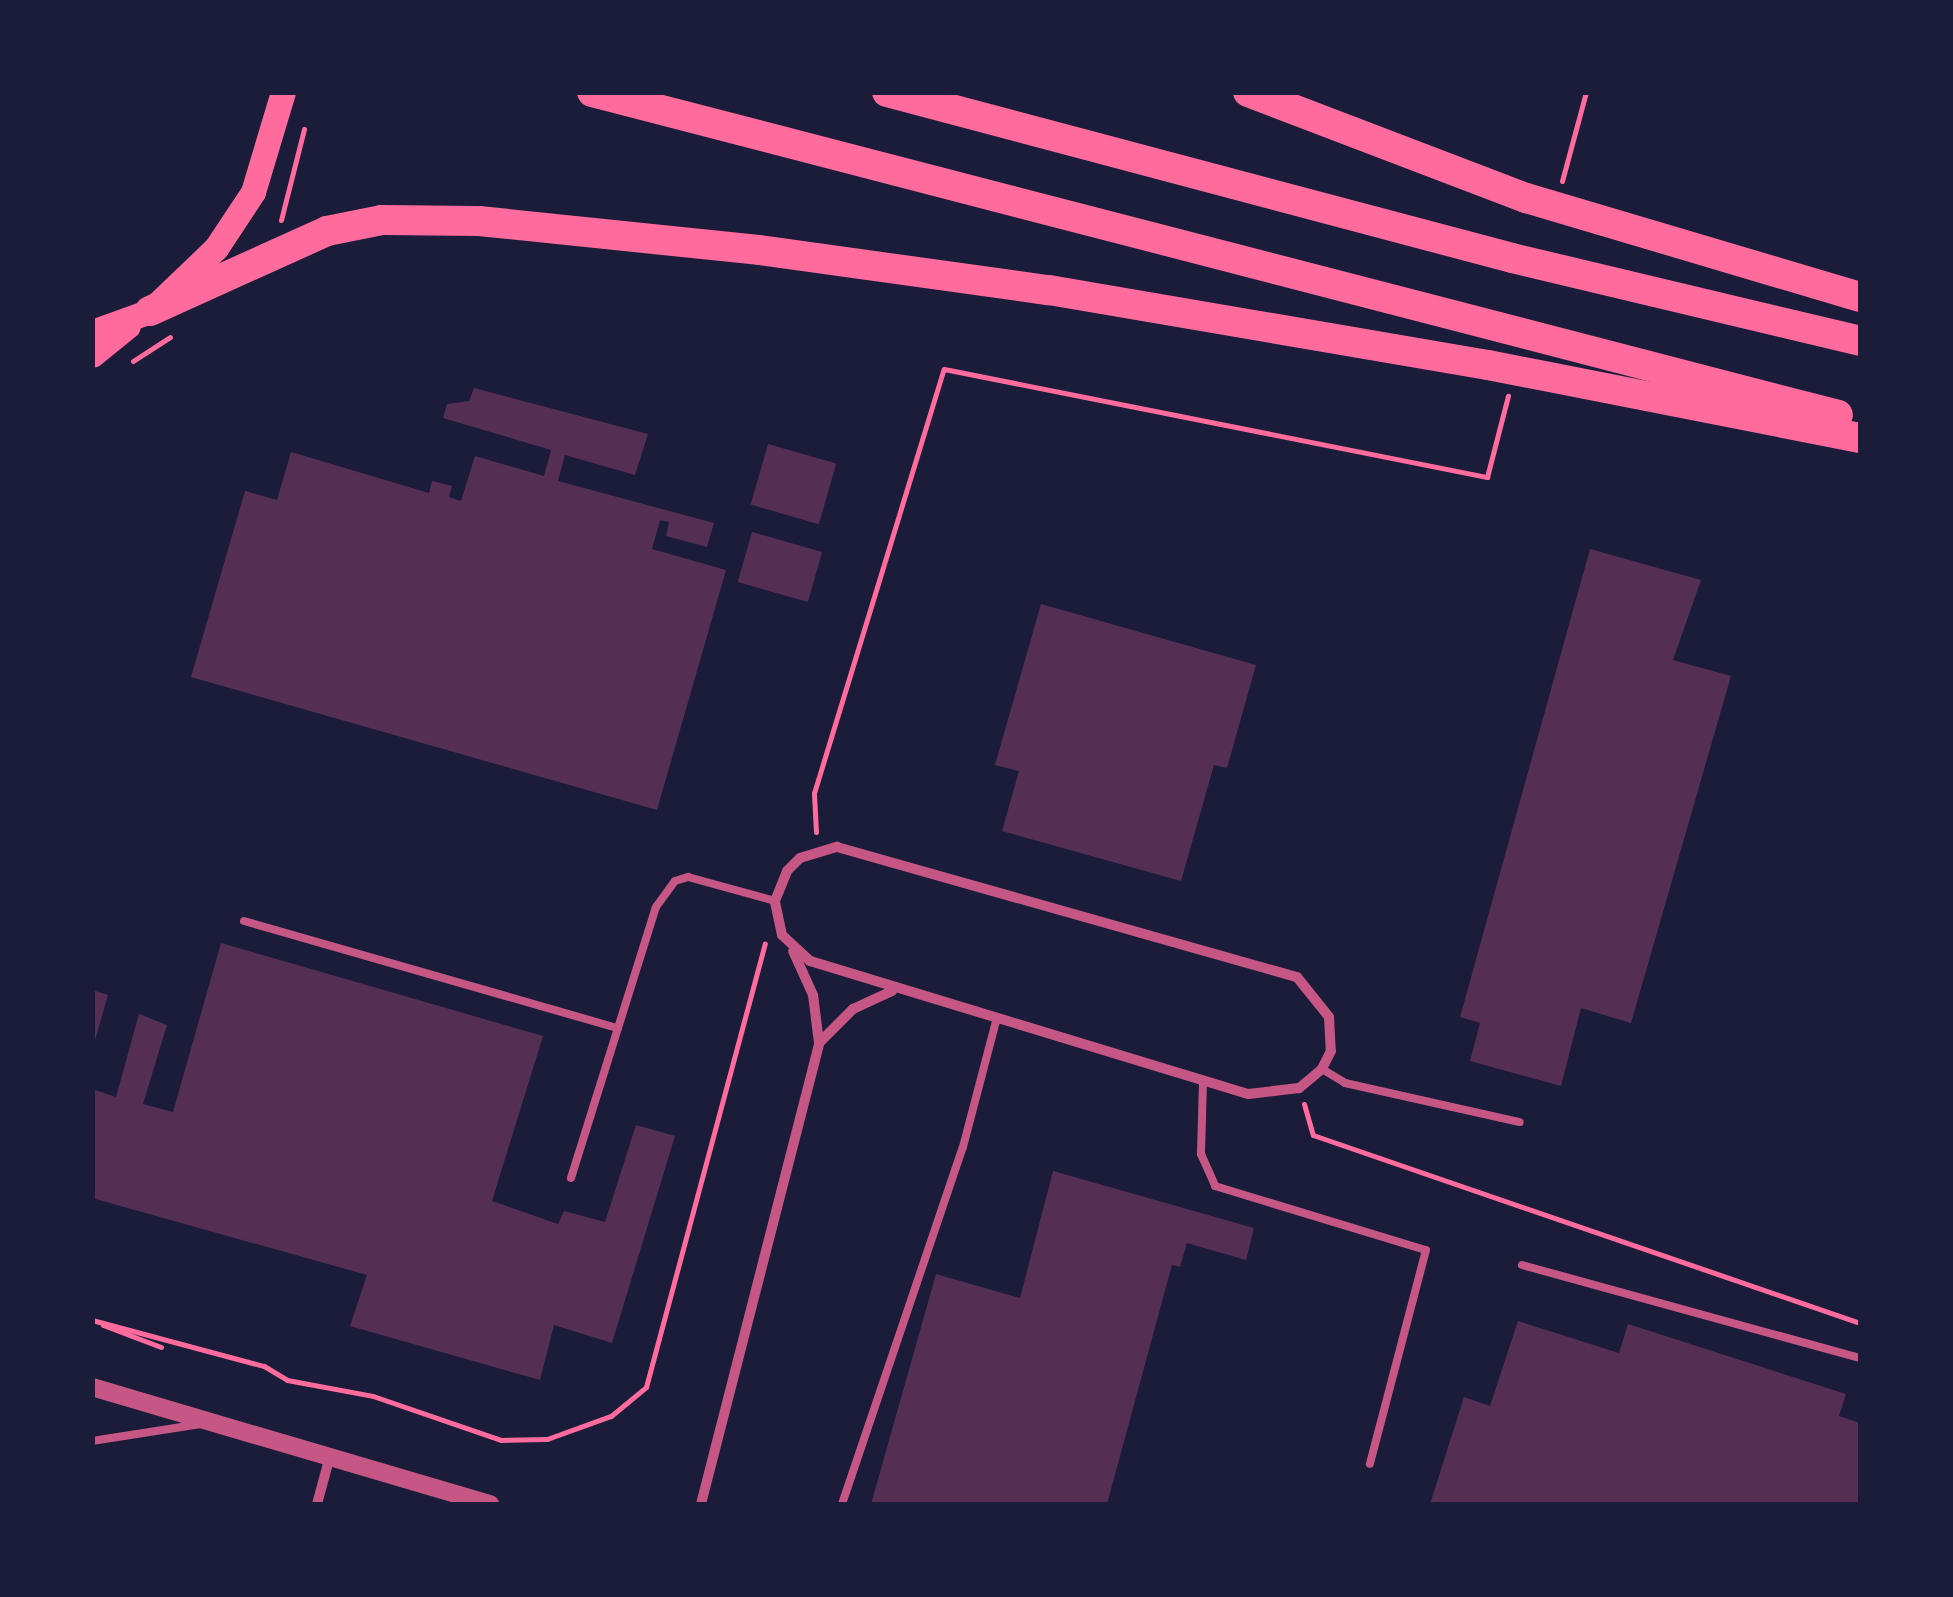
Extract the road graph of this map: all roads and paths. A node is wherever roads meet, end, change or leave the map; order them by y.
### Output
1 (282, 92) edge
2 (592, 92) edge
3 (887, 92) edge
4 (1248, 92) edge
5 (1586, 92) edge
6 (300, 147) dead end
7 (1560, 186) dead end
8 (280, 226) dead end
9 (1860, 298) edge
10 (147, 312) junction
11 (92, 332) edge
12 (1860, 342) edge
13 (92, 355) edge
14 (1513, 376) dead end
15 (1860, 421) edge
16 (1860, 438) edge
17 (817, 850) junction
18 (775, 901) junction
19 (776, 916) junction
20 (244, 921) dead end
21 (793, 950) junction
22 (892, 991) junction
23 (996, 1022) junction
24 (618, 1028) junction
25 (819, 1043) junction
26 (1322, 1070) junction
27 (1203, 1082) junction
28 (1299, 1088) junction
29 (1520, 1122) dead end
30 (571, 1178) dead end
31 (1522, 1265) dead end
32 (95, 1321) edge
33 (1860, 1323) edge
34 (161, 1347) dead end
35 (1860, 1358) edge
36 (92, 1387) edge
37 (216, 1422) junction
38 (92, 1441) edge
39 (330, 1455) junction
40 (1370, 1464) dead end
41 (317, 1504) edge
42 (490, 1504) edge
43 (700, 1504) edge
44 (842, 1504) edge

1 - 10 main road
2 - 15 highway
3 - 12 highway
4 - 9 highway
5 - 7 path
6 - 8 path
10 - 11 main road
10 - 13 main road
10 - 16 highway
14 - 17 path
17 - 18 street
17 - 26 street
18 - 19 street
18 - 24 lane
19 - 21 street
19 - 32 path
20 - 24 lane
21 - 22 street
21 - 25 street
22 - 23 street
22 - 25 street
23 - 27 street
23 - 44 lane
24 - 30 lane
25 - 43 street
26 - 28 street
26 - 29 lane
27 - 28 street
27 - 40 lane
28 - 33 path
31 - 35 lane
32 - 34 path
36 - 37 street
37 - 38 lane
37 - 39 street
39 - 41 street
39 - 42 street

